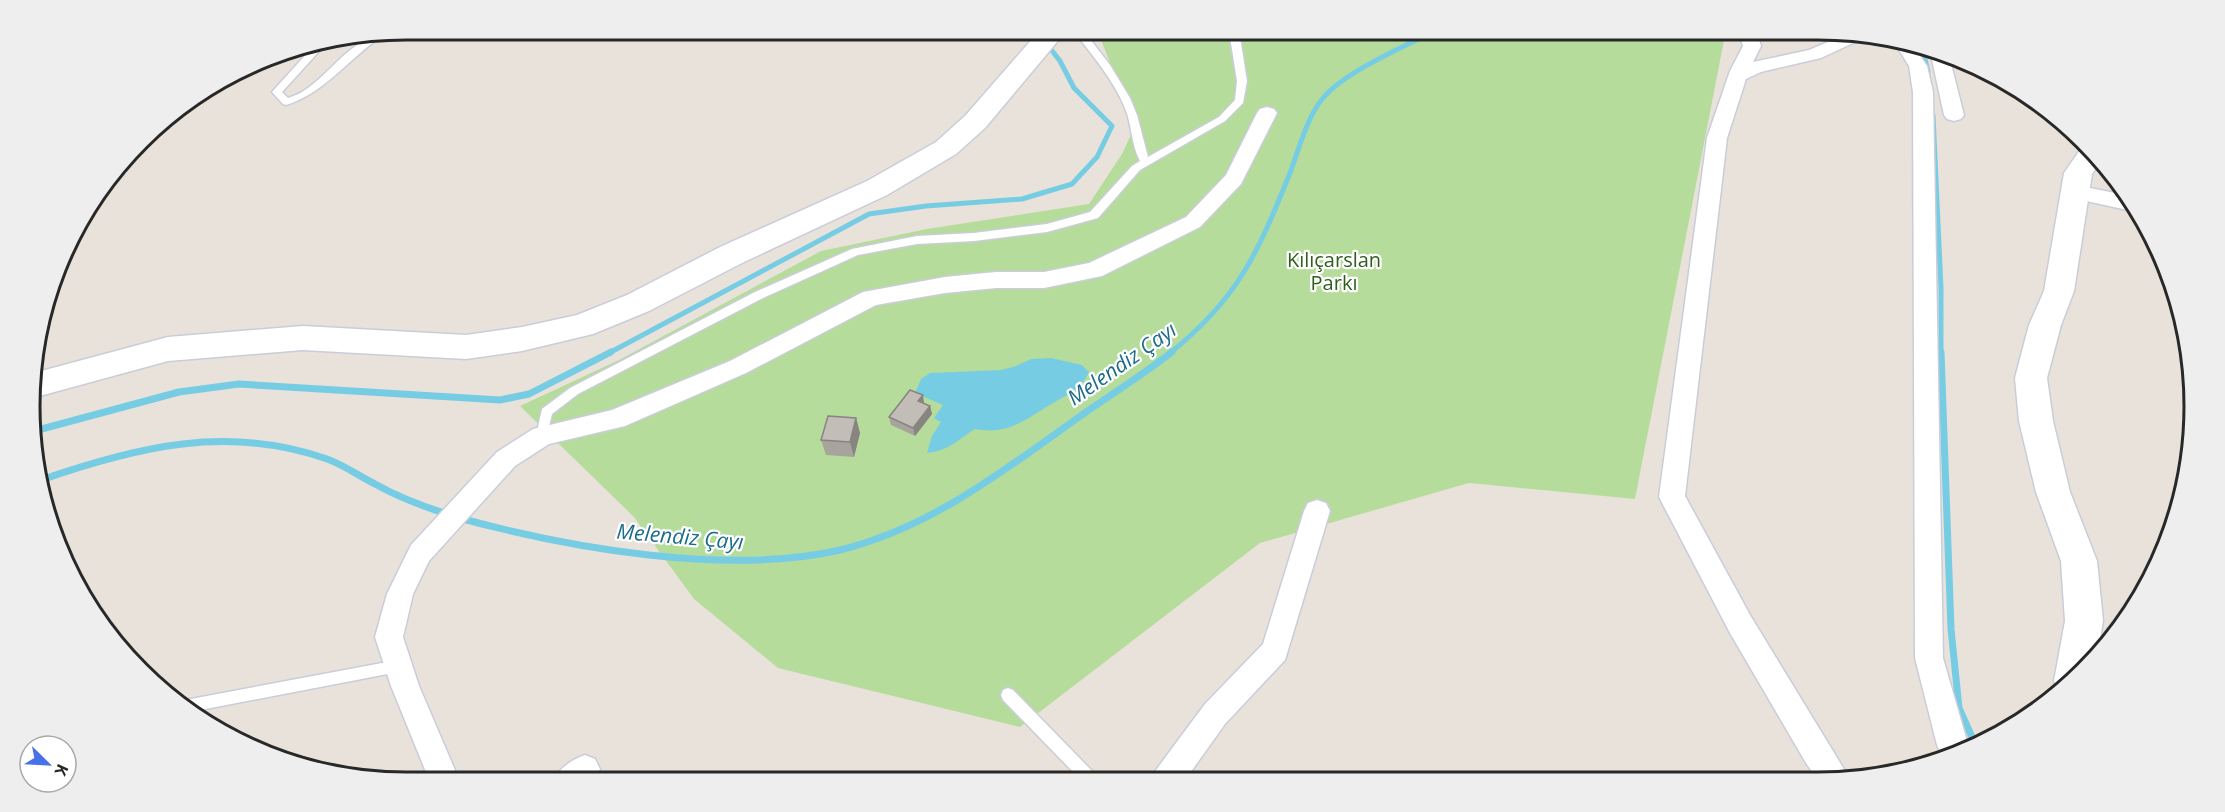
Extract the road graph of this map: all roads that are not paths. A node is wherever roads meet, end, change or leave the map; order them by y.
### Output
1 (1045, 40) edge
2 (1085, 40) edge
3 (1235, 40) edge
4 (1750, 40) edge
5 (1845, 41) edge
6 (366, 43) edge
7 (1908, 52) edge
8 (313, 53) edge
9 (1942, 62) edge
10 (1738, 75) junction
11 (1267, 113) dead end
12 (1954, 115) dead end
13 (2088, 159) edge
14 (1146, 162) junction
15 (2075, 192) junction
16 (2122, 202) edge
17 (41, 384) edge
18 (542, 436) junction
19 (1317, 511) dead end
20 (2076, 665) edge
21 (398, 666) junction
22 (1008, 695) dead end
23 (195, 704) edge
24 (1953, 746) edge
25 (441, 772) edge
26 (1083, 772) edge
27 (1173, 772) edge
28 (1830, 772) edge

1 - 17 main road
2 - 14 lane
3 - 14 lane
4 - 10 street
5 - 10 street
6 - 8 lane
7 - 24 street
9 - 12 street
10 - 28 street
11 - 18 street
13 - 15 main road
14 - 18 lane
15 - 16 street
15 - 20 main road
18 - 21 street
19 - 27 street
21 - 23 lane
21 - 25 street
22 - 26 lane

